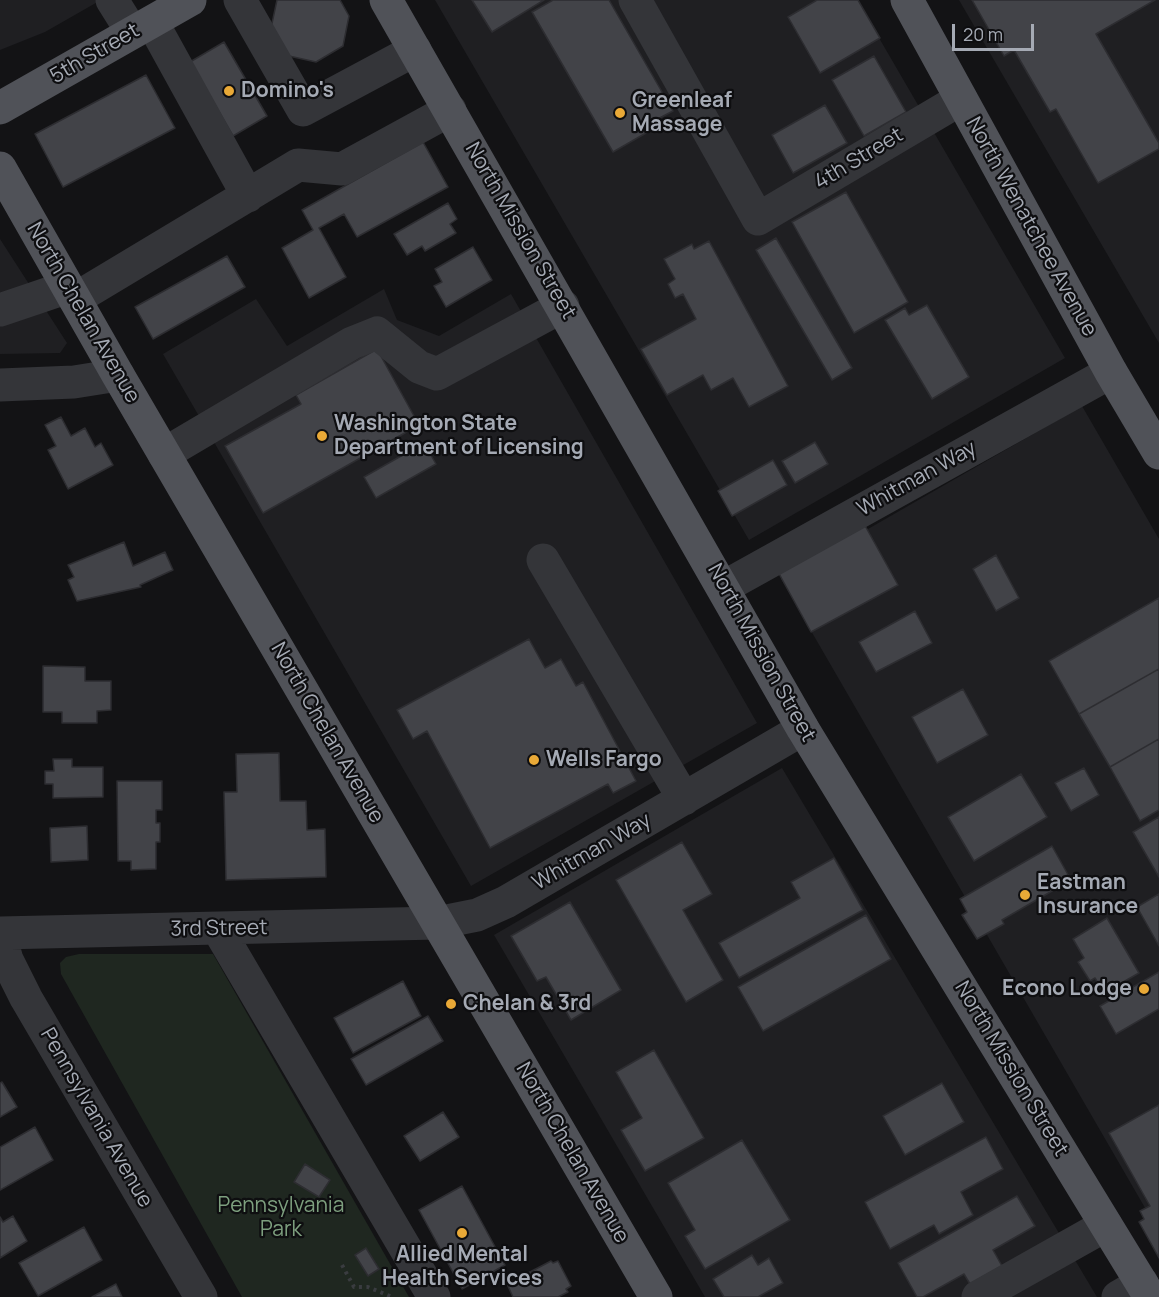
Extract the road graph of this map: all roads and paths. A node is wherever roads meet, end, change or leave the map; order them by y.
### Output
1 (112, 0) edge
2 (190, 0) edge
3 (240, 0) edge
4 (386, 0) edge
5 (634, 0) edge
6 (906, 0) edge
7 (142, 27) junction
8 (415, 50) junction
9 (961, 99) junction
10 (0, 108) edge
11 (450, 110) junction
12 (0, 168) edge
13 (248, 196) junction
14 (71, 293) junction
15 (563, 306) junction
16 (0, 310) edge
17 (1111, 372) junction
18 (118, 375) junction
19 (0, 385) edge
20 (1159, 453) edge
21 (164, 454) junction
22 (543, 560) dead end
23 (724, 587) junction
24 (803, 729) junction
25 (684, 799) junction
26 (437, 923) junction
27 (218, 929) junction
28 (0, 934) edge
29 (1106, 1225) junction
30 (342, 1265) dead end
31 (1137, 1292) edge
32 (201, 1297) edge
33 (392, 1297) edge
34 (434, 1297) edge
35 (656, 1297) edge
36 (978, 1297) edge

1 - 7 street
2 - 7 main road, 5th Street
3 - 8 street
4 - 8 main road, North Mission Street
5 - 9 street, 4th Street
6 - 9 main road, North Wenatchee Avenue
7 - 10 main road, 5th Street
7 - 13 street
8 - 11 main road, North Mission Street
9 - 17 main road, North Wenatchee Avenue
11 - 13 street
11 - 15 main road, North Mission Street
12 - 14 main road, North Chelan Avenue
13 - 14 street
14 - 16 street
14 - 18 main road, North Chelan Avenue
15 - 21 street
15 - 23 main road, North Mission Street
17 - 20 main road, North Wenatchee Avenue
17 - 23 street, Whitman Way
18 - 19 street
18 - 21 main road, North Chelan Avenue
21 - 26 main road, North Chelan Avenue
22 - 25 street
23 - 24 main road, North Mission Street
24 - 25 street, Whitman Way
24 - 29 main road, North Mission Street
25 - 26 street, Whitman Way
26 - 27 street, 3rd Street
26 - 35 main road, North Chelan Avenue
27 - 28 street, 3rd Street
27 - 34 street
28 - 32 street, Pennsylvania Avenue
29 - 31 main road, North Mission Street
29 - 36 street
30 - 33 path

